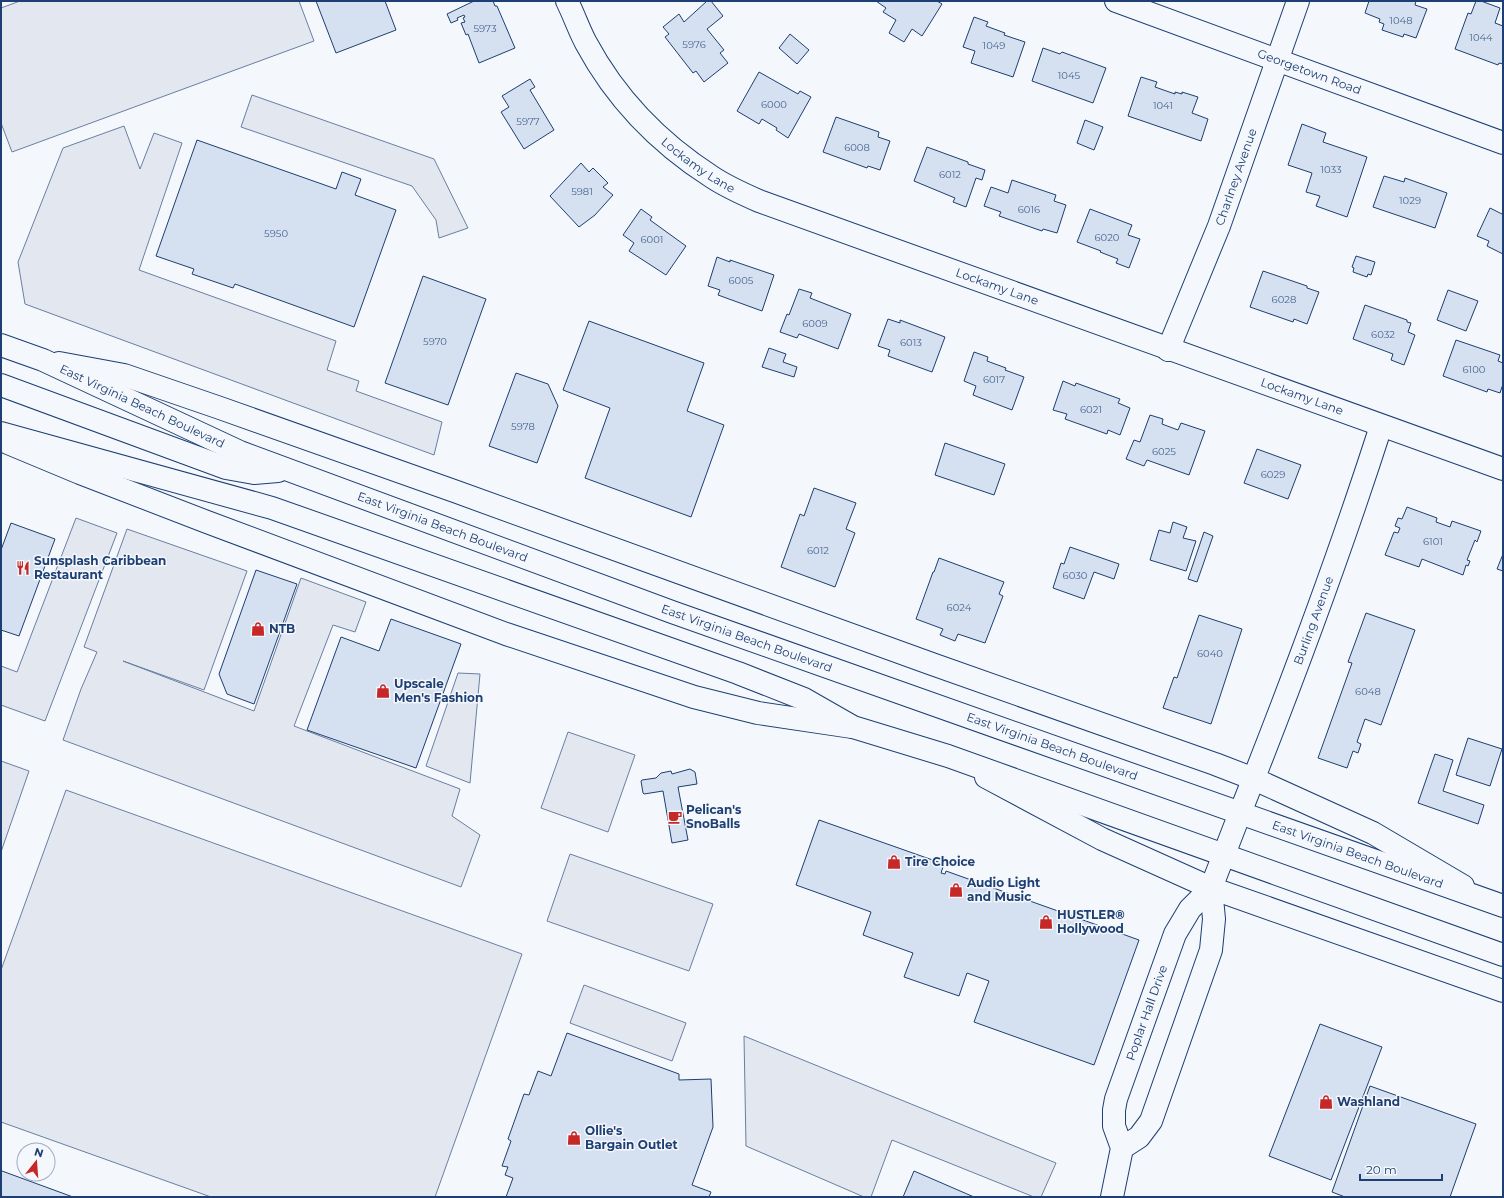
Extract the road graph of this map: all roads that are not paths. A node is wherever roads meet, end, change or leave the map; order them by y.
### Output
1 (568, 1) edge
2 (1116, 1) edge
3 (1298, 1) edge
4 (1276, 59) junction
5 (1503, 142) edge
6 (1, 345) edge
7 (1168, 350) junction
8 (43, 360) junction
9 (1, 385) edge
10 (1381, 426) junction
11 (1, 432) edge
12 (1, 440) edge
13 (1503, 469) edge
14 (289, 470) junction
15 (853, 727) junction
16 (948, 756) junction
17 (1254, 779) junction
18 (1240, 813) junction
19 (1224, 855) junction
20 (1211, 888) junction
21 (1496, 903) edge
22 (1503, 955) edge
23 (1503, 991) edge
24 (1122, 1148) junction
25 (1112, 1197) edge

1 - 7 street, Lockamy Lane
2 - 4 street, Georgetown Road
3 - 4 street, Charlney Avenue
4 - 5 street, Georgetown Road
4 - 7 street, Charlney Avenue
6 - 8 street, East Virginia Beach Boulevard
7 - 10 street, Lockamy Lane
8 - 14 street, East Virginia Beach Boulevard
8 - 17 street
9 - 14 street
10 - 13 street, Lockamy Lane
10 - 17 street, Burling Avenue
11 - 15 street
12 - 15 street
14 - 18 street, East Virginia Beach Boulevard
15 - 16 street
16 - 19 street
16 - 20 street
17 - 18 street, Burling Avenue
17 - 21 street
18 - 19 street, Poplar Hall Drive
18 - 21 street, East Virginia Beach Boulevard
19 - 20 street, Poplar Hall Drive
19 - 22 street
20 - 23 street
20 - 24 street, Poplar Hall Drive
20 - 24 street, Poplar Hall Drive
24 - 25 street

